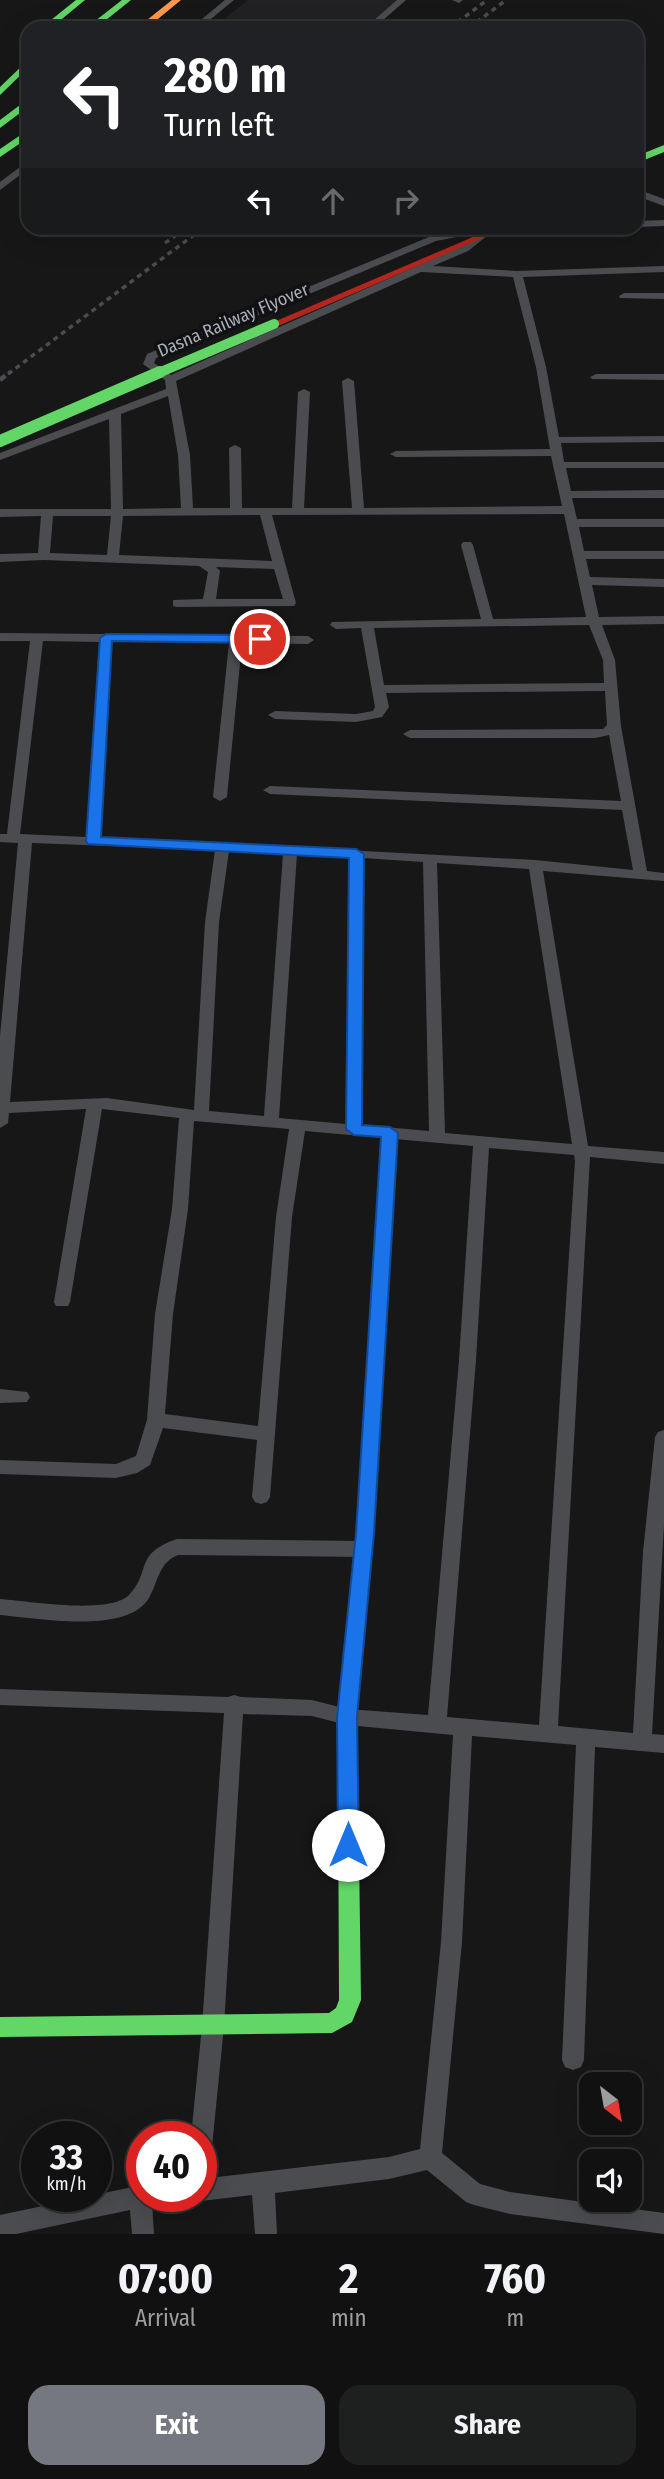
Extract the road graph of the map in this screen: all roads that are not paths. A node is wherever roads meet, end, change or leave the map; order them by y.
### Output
1 (81, 0) edge
2 (96, 0) edge
3 (127, 0) edge
4 (156, 0) edge
5 (177, 0) edge
6 (191, 0) edge
7 (230, 0) edge
8 (402, 0) edge
9 (54, 21) edge
10 (74, 21) edge
11 (99, 21) edge
12 (130, 21) edge
13 (150, 21) edge
14 (165, 21) edge
15 (204, 21) edge
16 (377, 21) edge
17 (21, 71) edge
18 (21, 80) edge
19 (0, 94) edge
20 (21, 109) edge
21 (4, 122) edge
22 (21, 138) edge
23 (664, 148) edge
24 (0, 155) edge
25 (644, 157) edge
26 (664, 157) edge
27 (644, 165) edge
28 (21, 170) edge
29 (0, 187) edge
30 (644, 195) edge
31 (664, 203) edge
32 (664, 223) edge
33 (644, 224) edge
34 (432, 235) edge
35 (468, 235) edge
36 (476, 235) edge
37 (440, 245) junction
38 (420, 269) junction
39 (664, 269) edge
40 (517, 274) junction
41 (624, 296) dead end
42 (664, 296) edge
43 (596, 377) dead end
44 (664, 377) edge
45 (348, 381) dead end
46 (171, 385) junction
47 (304, 392) dead end
48 (115, 412) junction
49 (0, 432) edge
50 (664, 439) edge
51 (0, 441) edge
52 (235, 448) dead end
53 (557, 452) junction
54 (396, 454) dead end
55 (0, 457) edge
56 (664, 465) edge
57 (664, 494) edge
58 (566, 495) junction
59 (47, 511) junction
60 (117, 511) junction
61 (187, 512) junction
62 (236, 512) junction
63 (358, 512) junction
64 (0, 513) edge
65 (265, 513) junction
66 (298, 513) junction
67 (571, 516) junction
68 (664, 523) edge
69 (467, 545) dead end
70 (581, 555) junction
71 (664, 555) edge
72 (44, 556) junction
73 (0, 558) edge
74 (113, 558) junction
75 (207, 563) junction
76 (280, 565) junction
77 (584, 581) junction
78 (664, 583) edge
79 (177, 603) dead end
80 (209, 603) junction
81 (593, 619) junction
82 (664, 620) edge
83 (488, 622) junction
84 (336, 625) dead end
85 (367, 625) junction
86 (0, 637) edge
87 (37, 637) junction
88 (106, 638) junction
89 (236, 639) junction
90 (308, 640) dead end
91 (612, 687) junction
92 (380, 689) junction
93 (275, 715) dead end
94 (614, 726) junction
95 (410, 734) dead end
96 (270, 790) dead end
97 (220, 797) dead end
98 (629, 806) junction
99 (13, 838) edge
100 (93, 841) junction
101 (223, 847) junction
102 (290, 850) junction
103 (356, 854) junction
104 (430, 858) junction
105 (535, 864) junction
106 (641, 874) junction
107 (664, 877) edge
108 (7, 987) edge
109 (95, 1104) junction
110 (1, 1113) edge
111 (194, 1115) junction
112 (271, 1122) junction
113 (298, 1123) junction
114 (354, 1129) junction
115 (390, 1133) junction
116 (437, 1137) junction
117 (481, 1141) junction
118 (581, 1150) junction
119 (664, 1158) edge
120 (62, 1303) dead end
121 (0, 1396) edge
122 (21, 1397) dead end
123 (156, 1420) junction
124 (264, 1434) junction
125 (664, 1437) edge
126 (0, 1467) edge
127 (261, 1496) dead end
128 (363, 1549) junction
129 (0, 1607) edge
130 (0, 1697) edge
131 (234, 1703) junction
132 (347, 1717) junction
133 (437, 1724) junction
134 (463, 1726) junction
135 (548, 1732) junction
136 (586, 1736) junction
137 (642, 1742) junction
138 (664, 1744) edge
139 (214, 2026) junction
140 (0, 2027) edge
141 (573, 2060) dead end
142 (204, 2121) edge
143 (430, 2158) junction
144 (263, 2182) junction
145 (217, 2188) edge
146 (126, 2199) edge
147 (142, 2212) edge
148 (664, 2224) edge
149 (0, 2226) edge
150 (143, 2234) edge
151 (266, 2234) edge

1 - 9 main road
2 - 10 main road
3 - 11 main road
4 - 12 main road
5 - 13 main road
6 - 14 main road
7 - 15 street
8 - 16 street
17 - 19 main road
18 - 19 main road
20 - 21 main road
22 - 24 main road
23 - 25 main road
26 - 27 main road
28 - 29 street
30 - 31 street
32 - 33 street
34 - 37 street
35 - 37 main road, Dasna Railway Flyover
36 - 38 street
37 - 46 street
37 - 49 main road, Dasna Railway Flyover
37 - 51 main road, Dasna Railway Flyover, bridge
38 - 40 street
38 - 46 street
39 - 40 street
40 - 53 street
41 - 42 street
43 - 44 street
45 - 63 street
46 - 48 street
46 - 61 street
47 - 66 street
48 - 55 street
48 - 60 street
50 - 53 street
52 - 62 street
53 - 54 street
53 - 56 street
53 - 58 street
57 - 58 street
58 - 67 street
59 - 60 street
59 - 64 street
59 - 72 street
60 - 61 street
60 - 74 street
61 - 62 street
62 - 65 street
63 - 66 street
63 - 67 street
65 - 66 street
65 - 76 street
67 - 68 street
67 - 70 street
69 - 83 street
70 - 71 street
70 - 77 street
72 - 73 street
72 - 74 street
74 - 75 street
75 - 76 street
75 - 80 street
76 - 80 street
77 - 78 street
77 - 81 street
79 - 80 street
81 - 82 street
81 - 83 street
81 - 91 street
83 - 85 street
84 - 85 street
85 - 92 street
86 - 87 street
87 - 88 street
87 - 99 street
88 - 89 street
88 - 100 street
89 - 90 street
89 - 97 street
91 - 92 street
91 - 94 street
92 - 93 street
94 - 95 street
94 - 98 street
96 - 98 street
98 - 106 street
99 - 100 street
99 - 108 street
100 - 101 street
101 - 102 street
101 - 111 street
102 - 103 street
102 - 112 street
103 - 104 street
103 - 114 street
104 - 105 street
104 - 116 street
105 - 106 street
105 - 118 street
106 - 107 street
108 - 110 street
109 - 110 street
109 - 111 street
109 - 120 street
111 - 112 street
111 - 123 street
112 - 113 street
113 - 114 street
113 - 124 street
114 - 115 street
115 - 116 street
115 - 128 main road
116 - 117 street
117 - 118 street
117 - 133 street
118 - 119 street
118 - 135 street
121 - 122 street
123 - 124 street
123 - 126 street
124 - 127 street
125 - 137 street
128 - 129 street
128 - 132 main road
130 - 131 street
131 - 132 street
131 - 139 street
132 - 133 street
132 - 139 main road
133 - 134 street
134 - 135 street
134 - 143 street
135 - 136 street
136 - 137 street
136 - 141 street
137 - 138 street
139 - 140 main road
139 - 142 street
143 - 144 street
143 - 148 street
144 - 145 street
144 - 151 street
146 - 149 street
147 - 150 street

